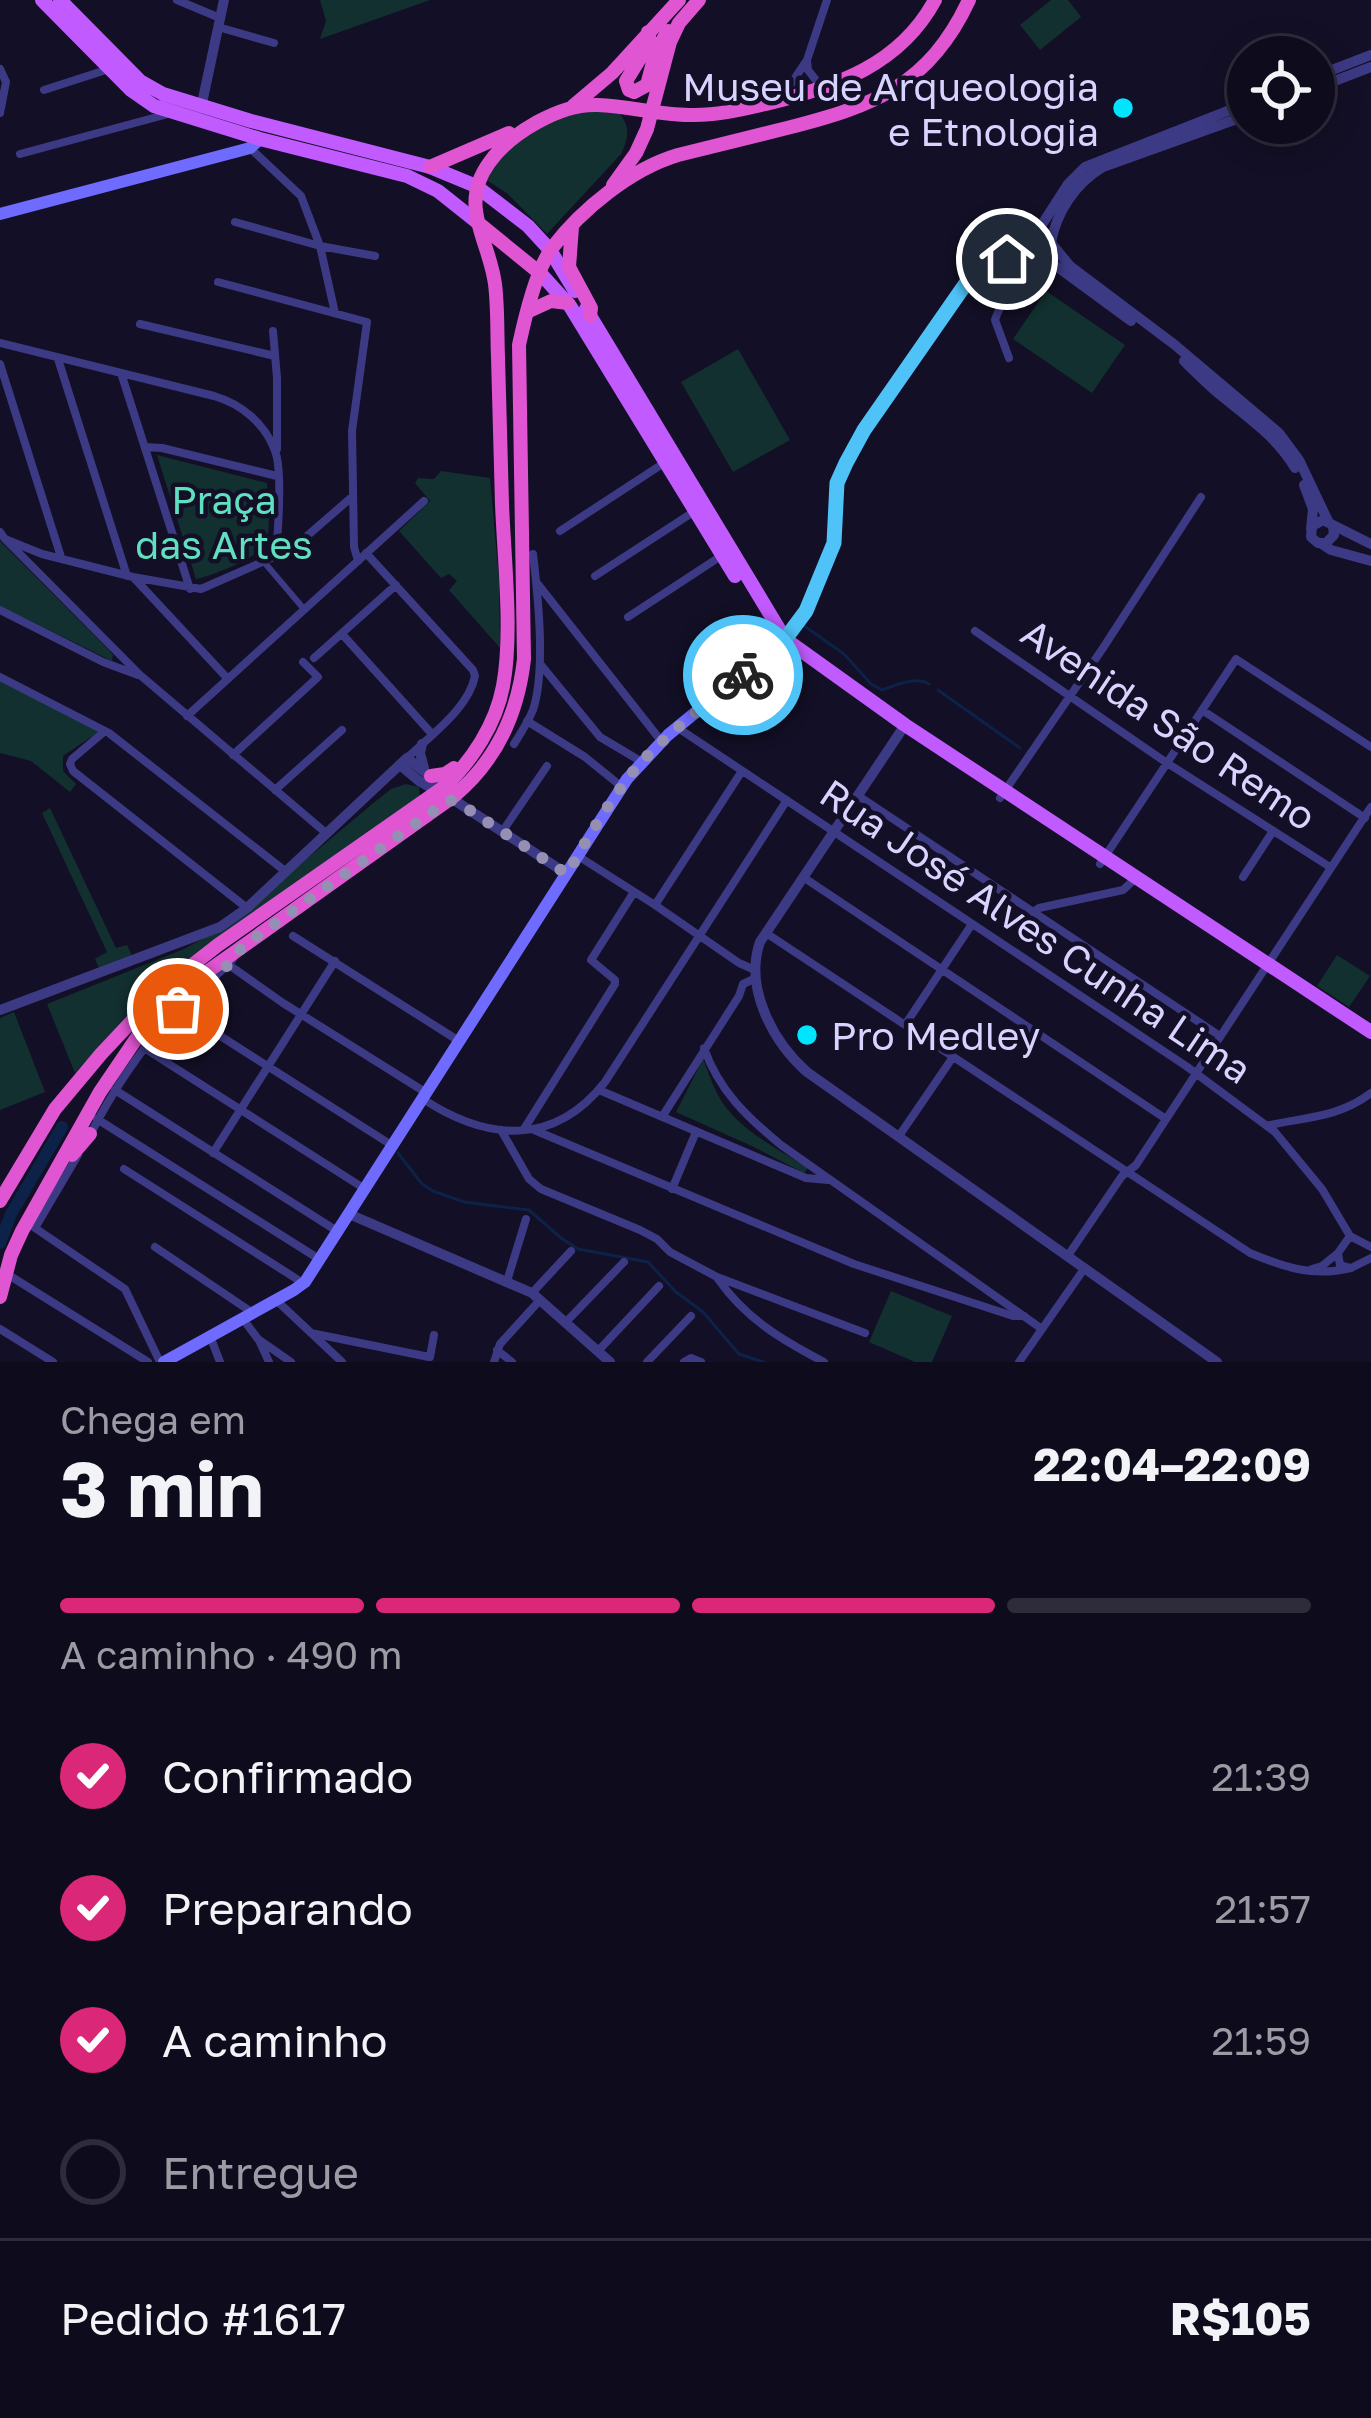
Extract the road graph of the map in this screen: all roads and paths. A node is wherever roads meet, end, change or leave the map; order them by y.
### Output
1 (42, 0) edge
2 (60, 0) edge
3 (177, 0) edge
4 (224, 0) edge
5 (679, 0) edge
6 (699, 0) edge
7 (827, 0) edge
8 (935, 0) edge
9 (969, 0) edge
10 (219, 23) junction
11 (680, 23) junction
12 (648, 32) junction
13 (274, 43) dead end
14 (1371, 55) edge
15 (807, 60) junction
16 (1371, 68) edge
17 (0, 69) edge
18 (111, 69) junction
19 (1335, 69) edge
20 (1335, 81) edge
21 (822, 88) junction
22 (44, 90) dead end
23 (781, 100) junction
24 (620, 108) junction
25 (570, 109) junction
26 (652, 111) junction
27 (176, 112) junction
28 (0, 113) edge
29 (200, 114) junction
30 (1226, 118) joint
31 (256, 137) junction
32 (636, 153) junction
33 (20, 154) dead end
34 (430, 167) junction
35 (476, 186) junction
36 (610, 189) junction
37 (1, 210) edge
38 (235, 222) dead end
39 (477, 222) junction
40 (572, 227) junction
41 (1034, 237) junction
42 (500, 239) junction
43 (1051, 242) junction
44 (320, 246) junction
45 (550, 250) junction
46 (1037, 252) junction
47 (375, 256) dead end
48 (541, 274) junction
49 (218, 282) dead end
50 (568, 303) junction
51 (527, 312) junction
52 (335, 313) junction
53 (590, 316) junction
54 (140, 324) dead end
55 (273, 331) dead end
56 (0, 344) edge
57 (275, 356) junction
58 (58, 358) junction
59 (1010, 358) dead end
60 (0, 364) edge
61 (122, 374) junction
62 (145, 447) junction
63 (277, 452) junction
64 (665, 462) junction
65 (278, 476) junction
66 (352, 496) junction
67 (1201, 497) dead end
68 (424, 501) dead end
69 (695, 511) junction
70 (1331, 525) junction
71 (1311, 529) junction
72 (560, 531) dead end
73 (3, 535) edge
74 (1322, 544) junction
75 (1371, 544) edge
76 (38, 553) junction
77 (366, 553) junction
78 (533, 554) dead end
79 (276, 555) junction
80 (722, 555) junction
81 (61, 558) junction
82 (358, 561) junction
83 (264, 562) junction
84 (1371, 562) edge
85 (29, 564) junction
86 (130, 576) junction
87 (596, 576) dead end
88 (537, 583) junction
89 (395, 585) junction
90 (190, 589) junction
91 (0, 610) edge
92 (304, 610) junction
93 (628, 617) dead end
94 (975, 631) dead end
95 (342, 634) junction
96 (783, 643) junction
97 (314, 658) dead end
98 (303, 662) dead end
99 (540, 663) junction
100 (140, 675) junction
101 (0, 677) edge
102 (228, 679) junction
103 (1069, 697) junction
104 (1202, 710) junction
105 (187, 716) junction
106 (527, 721) junction
107 (678, 728) junction
108 (903, 729) junction
109 (341, 730) dead end
110 (105, 731) junction
111 (426, 739) junction
112 (662, 742) junction
113 (514, 744) dead end
114 (1371, 747) edge
115 (233, 755) junction
116 (404, 761) junction
117 (642, 762) junction
118 (1167, 763) junction
119 (547, 766) dead end
120 (742, 770) junction
121 (383, 782) junction
122 (434, 785) junction
123 (622, 787) junction
124 (275, 790) junction
125 (857, 795) junction
126 (1003, 795) junction
127 (787, 800) junction
128 (1371, 807) edge
129 (1365, 818) junction
130 (833, 831) junction
131 (1274, 831) junction
132 (502, 832) junction
133 (326, 833) junction
134 (578, 856) junction
135 (1102, 860) junction
136 (1330, 867) junction
137 (285, 871) junction
138 (567, 874) junction
139 (802, 877) junction
140 (1244, 877) dead end
141 (1134, 881) junction
142 (302, 886) junction
143 (634, 892) junction
144 (655, 905) junction
145 (247, 908) junction
146 (294, 908) junction
147 (1034, 911) junction
148 (972, 924) junction
149 (766, 933) junction
150 (700, 935) junction
151 (293, 936) dead end
152 (242, 947) junction
153 (334, 961) junction
154 (229, 964) junction
155 (1266, 968) junction
156 (942, 970) junction
157 (753, 973) junction
158 (178, 1009) junction
159 (0, 1010) edge
160 (301, 1014) junction
161 (905, 1024) junction
162 (1371, 1032) edge
163 (1220, 1036) junction
164 (459, 1042) junction
165 (1371, 1042) edge
166 (144, 1048) junction
167 (704, 1048) junction
168 (953, 1057) junction
169 (268, 1066) junction
170 (1196, 1073) junction
171 (115, 1090) junction
172 (598, 1090) junction
173 (1371, 1093) edge
174 (424, 1096) junction
175 (240, 1109) junction
176 (662, 1117) junction
177 (98, 1119) junction
178 (1166, 1119) junction
179 (1268, 1125) junction
180 (501, 1130) junction
181 (529, 1130) junction
182 (696, 1132) junction
183 (90, 1134) junction
184 (898, 1138) junction
185 (393, 1146) junction
186 (213, 1153) junction
187 (124, 1168) dead end
188 (1128, 1171) junction
189 (53, 1177) junction
190 (829, 1180) junction
191 (365, 1189) junction
192 (672, 1189) junction
193 (0, 1201) edge
194 (350, 1214) junction
195 (526, 1219) dead end
196 (338, 1232) junction
197 (1350, 1237) junction
198 (155, 1247) dead end
199 (1371, 1247) edge
200 (571, 1251) dead end
201 (1338, 1253) junction
202 (1067, 1257) junction
203 (1371, 1258) edge
204 (320, 1260) junction
205 (624, 1262) dead end
206 (1351, 1268) junction
207 (1084, 1269) junction
208 (1305, 1270) junction
209 (6, 1273) junction
210 (717, 1276) junction
211 (507, 1281) junction
212 (303, 1283) junction
213 (659, 1286) dead end
214 (536, 1296) junction
215 (0, 1297) edge
216 (276, 1300) junction
217 (248, 1316) junction
218 (691, 1316) dead end
219 (1024, 1316) junction
220 (566, 1322) junction
221 (0, 1329) edge
222 (1042, 1329) junction
223 (311, 1333) junction
224 (865, 1333) dead end
225 (434, 1335) dead end
226 (210, 1336) junction
227 (258, 1339) junction
228 (496, 1350) junction
229 (598, 1351) junction
230 (429, 1360) edge
231 (1209, 1360) edge
232 (53, 1362) edge
233 (148, 1362) edge
234 (162, 1362) edge
235 (220, 1362) edge
236 (269, 1362) edge
237 (291, 1362) edge
238 (342, 1362) edge
239 (494, 1362) edge
240 (512, 1362) edge
241 (610, 1362) edge
242 (647, 1362) edge
243 (684, 1362) edge
244 (701, 1362) edge
245 (824, 1362) edge
246 (1019, 1362) edge

1 - 18 main road
2 - 29 main road
3 - 10 street
4 - 10 street
5 - 12 highway
6 - 11 highway
7 - 15 street
8 - 21 highway
9 - 36 highway
10 - 13 street
10 - 29 street
11 - 12 highway
11 - 26 highway
12 - 25 highway
14 - 19 street
15 - 21 street
15 - 23 street
16 - 20 street
17 - 28 street
18 - 22 street
18 - 27 main road
21 - 23 highway
23 - 26 highway
24 - 25 highway
24 - 26 highway
24 - 32 highway
25 - 34 highway
25 - 35 highway
26 - 32 highway
27 - 29 main road
27 - 33 street
29 - 31 main road
30 - 41 street
30 - 43 street
31 - 34 main road
31 - 37 main road
31 - 39 main road
31 - 44 street
32 - 36 highway
34 - 35 main road
35 - 39 highway
35 - 45 main road
36 - 40 highway
38 - 44 street
39 - 42 highway
39 - 122 highway
40 - 45 highway
40 - 53 highway
41 - 43 street
41 - 46 street
42 - 45 highway
42 - 48 highway
43 - 46 street
43 - 70 street
44 - 47 street
44 - 52 street
45 - 48 highway
45 - 53 main road
46 - 71 street
48 - 50 main road
48 - 51 highway
49 - 52 street
50 - 51 highway
50 - 64 main road
51 - 122 highway
52 - 66 street
53 - 96 main road
54 - 57 street
55 - 57 street
56 - 58 street
57 - 63 street
58 - 61 street
58 - 86 street
59 - 96 street
60 - 81 street
61 - 62 street
61 - 63 street
62 - 65 street
62 - 90 street
63 - 65 street
64 - 69 main road
64 - 72 street
65 - 79 street
66 - 79 street
66 - 82 street
67 - 103 street
68 - 77 street
69 - 80 main road
69 - 87 street
70 - 71 street
70 - 74 street
70 - 75 street
71 - 74 street
73 - 76 street
73 - 85 street
74 - 84 street
76 - 81 street
76 - 85 street
77 - 82 street
77 - 89 street
78 - 88 street
79 - 83 street
80 - 93 street
80 - 96 main road
81 - 86 street
82 - 92 street
83 - 90 street
83 - 92 street
85 - 100 street
86 - 90 street
86 - 102 street
88 - 99 street
88 - 112 street
89 - 95 street
89 - 111 street
91 - 100 street
92 - 102 street
94 - 103 street, Avenida São Remo
95 - 97 street
95 - 111 street
96 - 107 main road
96 - 108 main road
98 - 115 street
99 - 106 street
99 - 117 street
100 - 105 street
101 - 110 street
102 - 105 street
103 - 118 street, Avenida São Remo
103 - 126 street
104 - 114 street
104 - 118 street
104 - 129 street
105 - 115 street
106 - 113 street
106 - 123 street
107 - 112 main road
107 - 120 street, Rua José Alves Cunha Lima
108 - 125 street
108 - 126 main road
109 - 124 street
110 - 137 street
110 - 145 street
111 - 116 street
111 - 122 street
112 - 117 main road
115 - 124 street
116 - 121 street
116 - 122 street
117 - 123 main road
118 - 131 street, Avenida São Remo
118 - 135 street
119 - 132 street
120 - 127 street, Rua José Alves Cunha Lima
120 - 144 street
121 - 122 street
121 - 133 street
122 - 132 street
122 - 142 highway
122 - 146 highway
123 - 134 main road
124 - 133 street
125 - 130 street
125 - 147 street
126 - 135 main road
127 - 130 street, Rua José Alves Cunha Lima
127 - 150 street
128 - 129 street
129 - 136 street
130 - 139 street
130 - 148 street, Rua José Alves Cunha Lima
131 - 136 street, Avenida São Remo
131 - 140 street
132 - 138 street
133 - 137 street
134 - 138 main road
134 - 143 street
135 - 141 main road
136 - 155 street
137 - 142 street
137 - 145 street
138 - 164 main road
139 - 149 street
139 - 156 street
141 - 147 street
141 - 155 main road
142 - 146 highway
142 - 193 highway
143 - 144 street
143 - 181 street
144 - 150 street
145 - 159 street
146 - 152 highway
147 - 163 street
148 - 156 street
148 - 170 street, Rua José Alves Cunha Lima
149 - 157 street
149 - 161 street
150 - 157 street
150 - 172 street
151 - 153 street
152 - 154 street
152 - 189 highway
153 - 160 street
153 - 164 street
154 - 158 street
154 - 160 street
155 - 162 main road
155 - 163 street
155 - 165 main road
156 - 161 street
156 - 178 street
157 - 167 street
157 - 184 street
158 - 166 street
158 - 169 street
160 - 169 street
160 - 174 street
161 - 168 street
163 - 170 street
164 - 174 main road
166 - 171 street
166 - 175 street
167 - 176 street
167 - 190 street
168 - 184 street
168 - 188 street
169 - 175 street
169 - 185 street
170 - 178 street
170 - 179 street, Rua José Alves Cunha Lima
171 - 177 street
171 - 186 street
172 - 176 street
172 - 181 street
173 - 179 street, Rua José Alves Cunha Lima
174 - 180 street
174 - 185 main road
175 - 186 street
175 - 191 street
176 - 182 street
177 - 183 street
177 - 204 street
178 - 188 street
179 - 197 street
180 - 181 street
180 - 210 street
181 - 192 street
182 - 190 street
182 - 192 street
183 - 189 highway
183 - 234 street
184 - 202 street
185 - 191 main road
186 - 196 street
187 - 212 street
188 - 202 street
188 - 208 street
189 - 209 highway
190 - 219 street
191 - 194 main road
192 - 219 street
194 - 196 main road
194 - 211 street
195 - 211 street
196 - 204 main road
197 - 199 street
197 - 201 street
198 - 217 street
200 - 214 street
201 - 206 street
201 - 208 street
202 - 207 street
203 - 206 street
204 - 212 main road
205 - 220 street
206 - 208 street
207 - 222 street
207 - 231 street
209 - 215 highway
209 - 233 street
210 - 224 street
210 - 245 street
211 - 214 street
212 - 216 main road
213 - 229 street
214 - 220 street
214 - 228 street
216 - 217 main road
216 - 223 street
217 - 226 main road
217 - 227 street
218 - 242 street
219 - 222 street
220 - 229 street
221 - 232 street
222 - 246 street
223 - 230 street
223 - 238 street
225 - 230 street
226 - 234 main road
226 - 235 street
227 - 236 street
227 - 237 street
228 - 239 street
228 - 240 street
229 - 241 street
243 - 244 street

